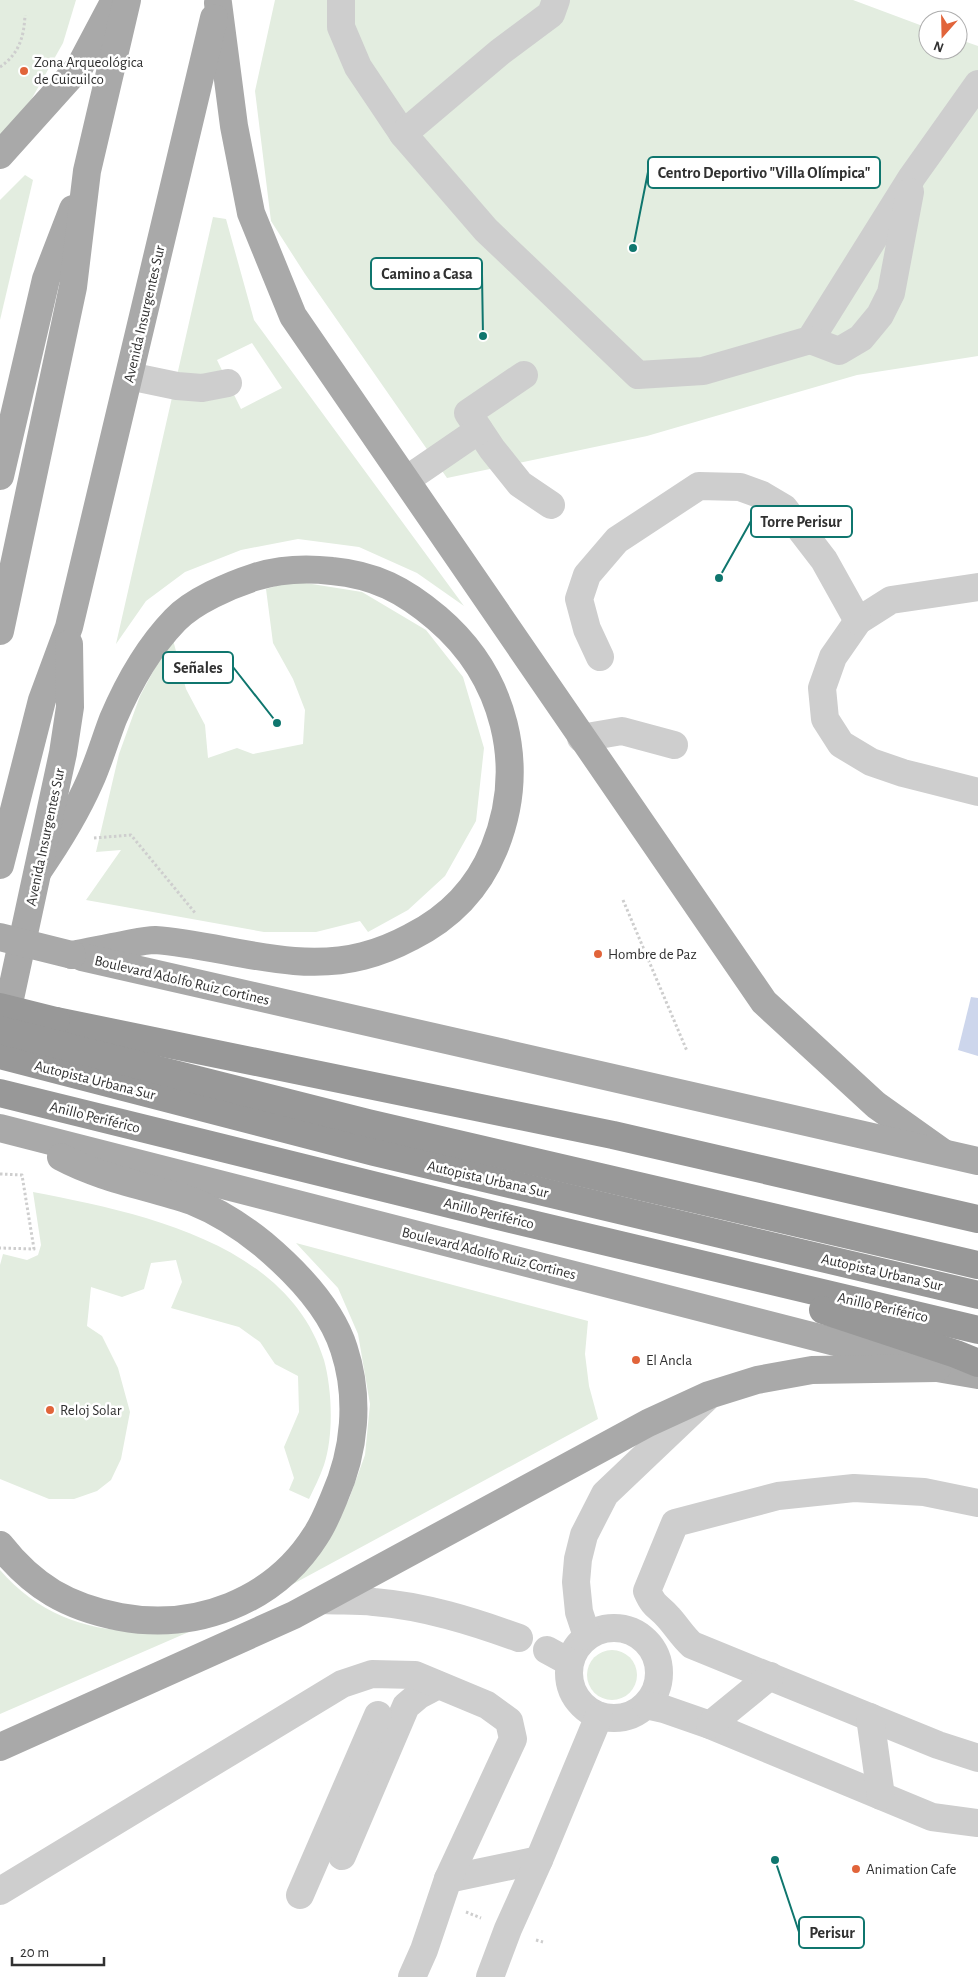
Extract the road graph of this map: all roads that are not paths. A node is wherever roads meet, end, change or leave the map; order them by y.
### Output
1 (115, 0) edge
2 (128, 0) edge
3 (341, 0) edge
4 (556, 0) edge
5 (218, 1) edge
6 (978, 84) edge
7 (403, 134) junction
8 (0, 155) edge
9 (88, 171) junction
10 (912, 177) junction
11 (810, 340) junction
12 (524, 375) dead end
13 (129, 376) junction
14 (228, 383) dead end
15 (479, 430) junction
16 (0, 476) edge
17 (406, 480) junction
18 (551, 505) dead end
19 (978, 587) edge
20 (858, 621) junction
21 (69, 627) junction
22 (0, 631) edge
23 (600, 657) dead end
24 (581, 738) junction
25 (674, 745) dead end
26 (978, 792) edge
27 (0, 865) edge
28 (38, 871) junction
29 (0, 937) edge
30 (72, 955) junction
31 (0, 1007) edge
32 (0, 1030) edge
33 (0, 1045) edge
34 (0, 1055) edge
35 (0, 1093) edge
36 (0, 1128) edge
37 (31, 1136) junction
38 (942, 1152) junction
39 (978, 1161) edge
40 (498, 1216) junction
41 (978, 1219) edge
42 (978, 1265) edge
43 (978, 1295) edge
44 (978, 1330) edge
45 (978, 1363) edge
46 (937, 1368) junction
47 (978, 1375) edge
48 (709, 1395) junction
49 (978, 1503) edge
50 (0, 1545) edge
51 (323, 1600) junction
52 (587, 1636) junction
53 (520, 1638) dead end
54 (770, 1676) junction
55 (438, 1685) junction
56 (646, 1705) junction
57 (378, 1714) dead end
58 (599, 1716) junction
59 (870, 1717) junction
60 (710, 1725) junction
61 (0, 1747) edge
62 (978, 1758) edge
63 (882, 1796) junction
64 (978, 1823) edge
65 (342, 1856) dead end
66 (539, 1860) junction
67 (448, 1879) junction
68 (0, 1891) edge
69 (300, 1895) dead end
70 (414, 1976) edge
71 (490, 1977) edge

1 - 8 main road
2 - 9 main road
3 - 7 street
4 - 7 street
5 - 13 main road, Avenida Insurgentes Sur
5 - 17 main road
6 - 10 street
7 - 11 street
9 - 16 main road
9 - 22 main road
10 - 11 street
10 - 11 street
12 - 15 street
13 - 14 street
13 - 21 main road, Avenida Insurgentes Sur
15 - 17 street
15 - 18 street
17 - 24 main road
19 - 20 street
20 - 23 street
20 - 26 street
21 - 27 main road, Avenida Insurgentes Sur
21 - 28 main road, Avenida Insurgentes Sur
24 - 25 street
24 - 38 main road
28 - 30 main road
28 - 33 main road, Avenida Insurgentes Sur
29 - 30 main road, Boulevard Adolfo Ruiz Cortines, bridge
30 - 38 main road, Boulevard Adolfo Ruiz Cortines
31 - 41 highway, bridge
32 - 42 highway, Autopista Urbana Sur, bridge
34 - 43 highway, Autopista Urbana Sur
35 - 40 highway, Anillo Periférico
36 - 37 main road, Boulevard Adolfo Ruiz Cortines
37 - 46 main road, Boulevard Adolfo Ruiz Cortines
37 - 50 main road
38 - 39 main road, Boulevard Adolfo Ruiz Cortines
40 - 44 highway, Anillo Periférico
40 - 45 highway
46 - 47 main road, Boulevard Adolfo Ruiz Cortines
46 - 48 main road
48 - 51 main road
48 - 52 street
49 - 54 street
51 - 53 street
51 - 61 main road
52 - 56 street
52 - 58 street
54 - 59 street
54 - 60 street
55 - 65 street
55 - 67 street
55 - 68 street
56 - 58 street
56 - 60 street
57 - 69 street
58 - 66 street
59 - 62 street
59 - 63 street
60 - 63 street
63 - 64 street
66 - 67 street
66 - 71 street
67 - 70 street

